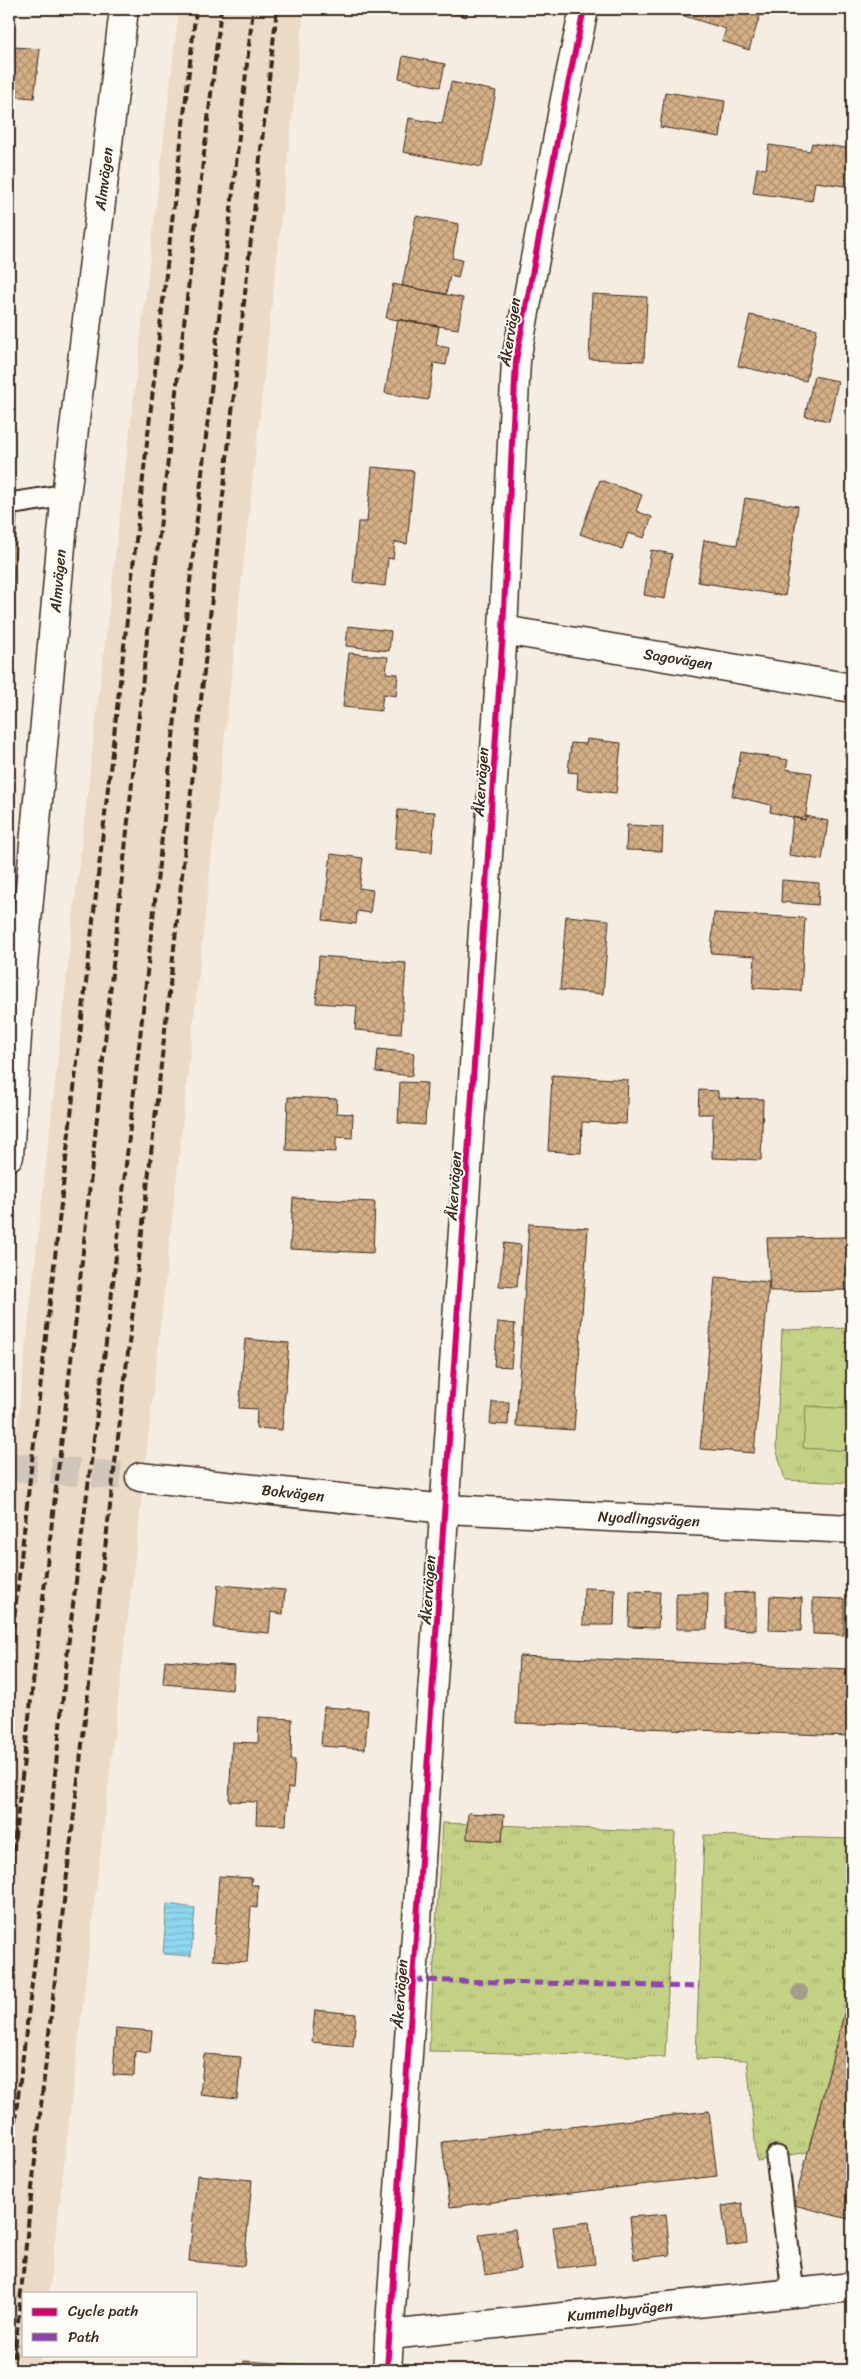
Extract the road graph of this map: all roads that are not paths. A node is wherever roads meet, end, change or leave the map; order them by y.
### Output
1 (124, 9) edge
2 (584, 9) edge
3 (66, 495) junction
4 (9, 504) edge
5 (503, 630) junction
6 (852, 688) edge
7 (9, 1156) edge
8 (140, 1477) tunnel mouth
9 (446, 1509) junction
10 (852, 1529) edge
11 (777, 2157) dead end
12 (852, 2288) edge
13 (794, 2293) junction
14 (389, 2336) junction
15 (387, 2370) edge

1 - 3 street, Almvägen
2 - 5 street, Åkervägen
3 - 4 lane
3 - 7 street, Almvägen
5 - 6 street, Sagovägen
5 - 9 street, Åkervägen
8 - 9 street, Bokvägen
9 - 10 street, Nyodlingsvägen
9 - 14 street, Åkervägen
11 - 13 lane
12 - 13 street, Kummelbyvägen
13 - 14 street, Kummelbyvägen
14 - 15 street, Åkervägen

